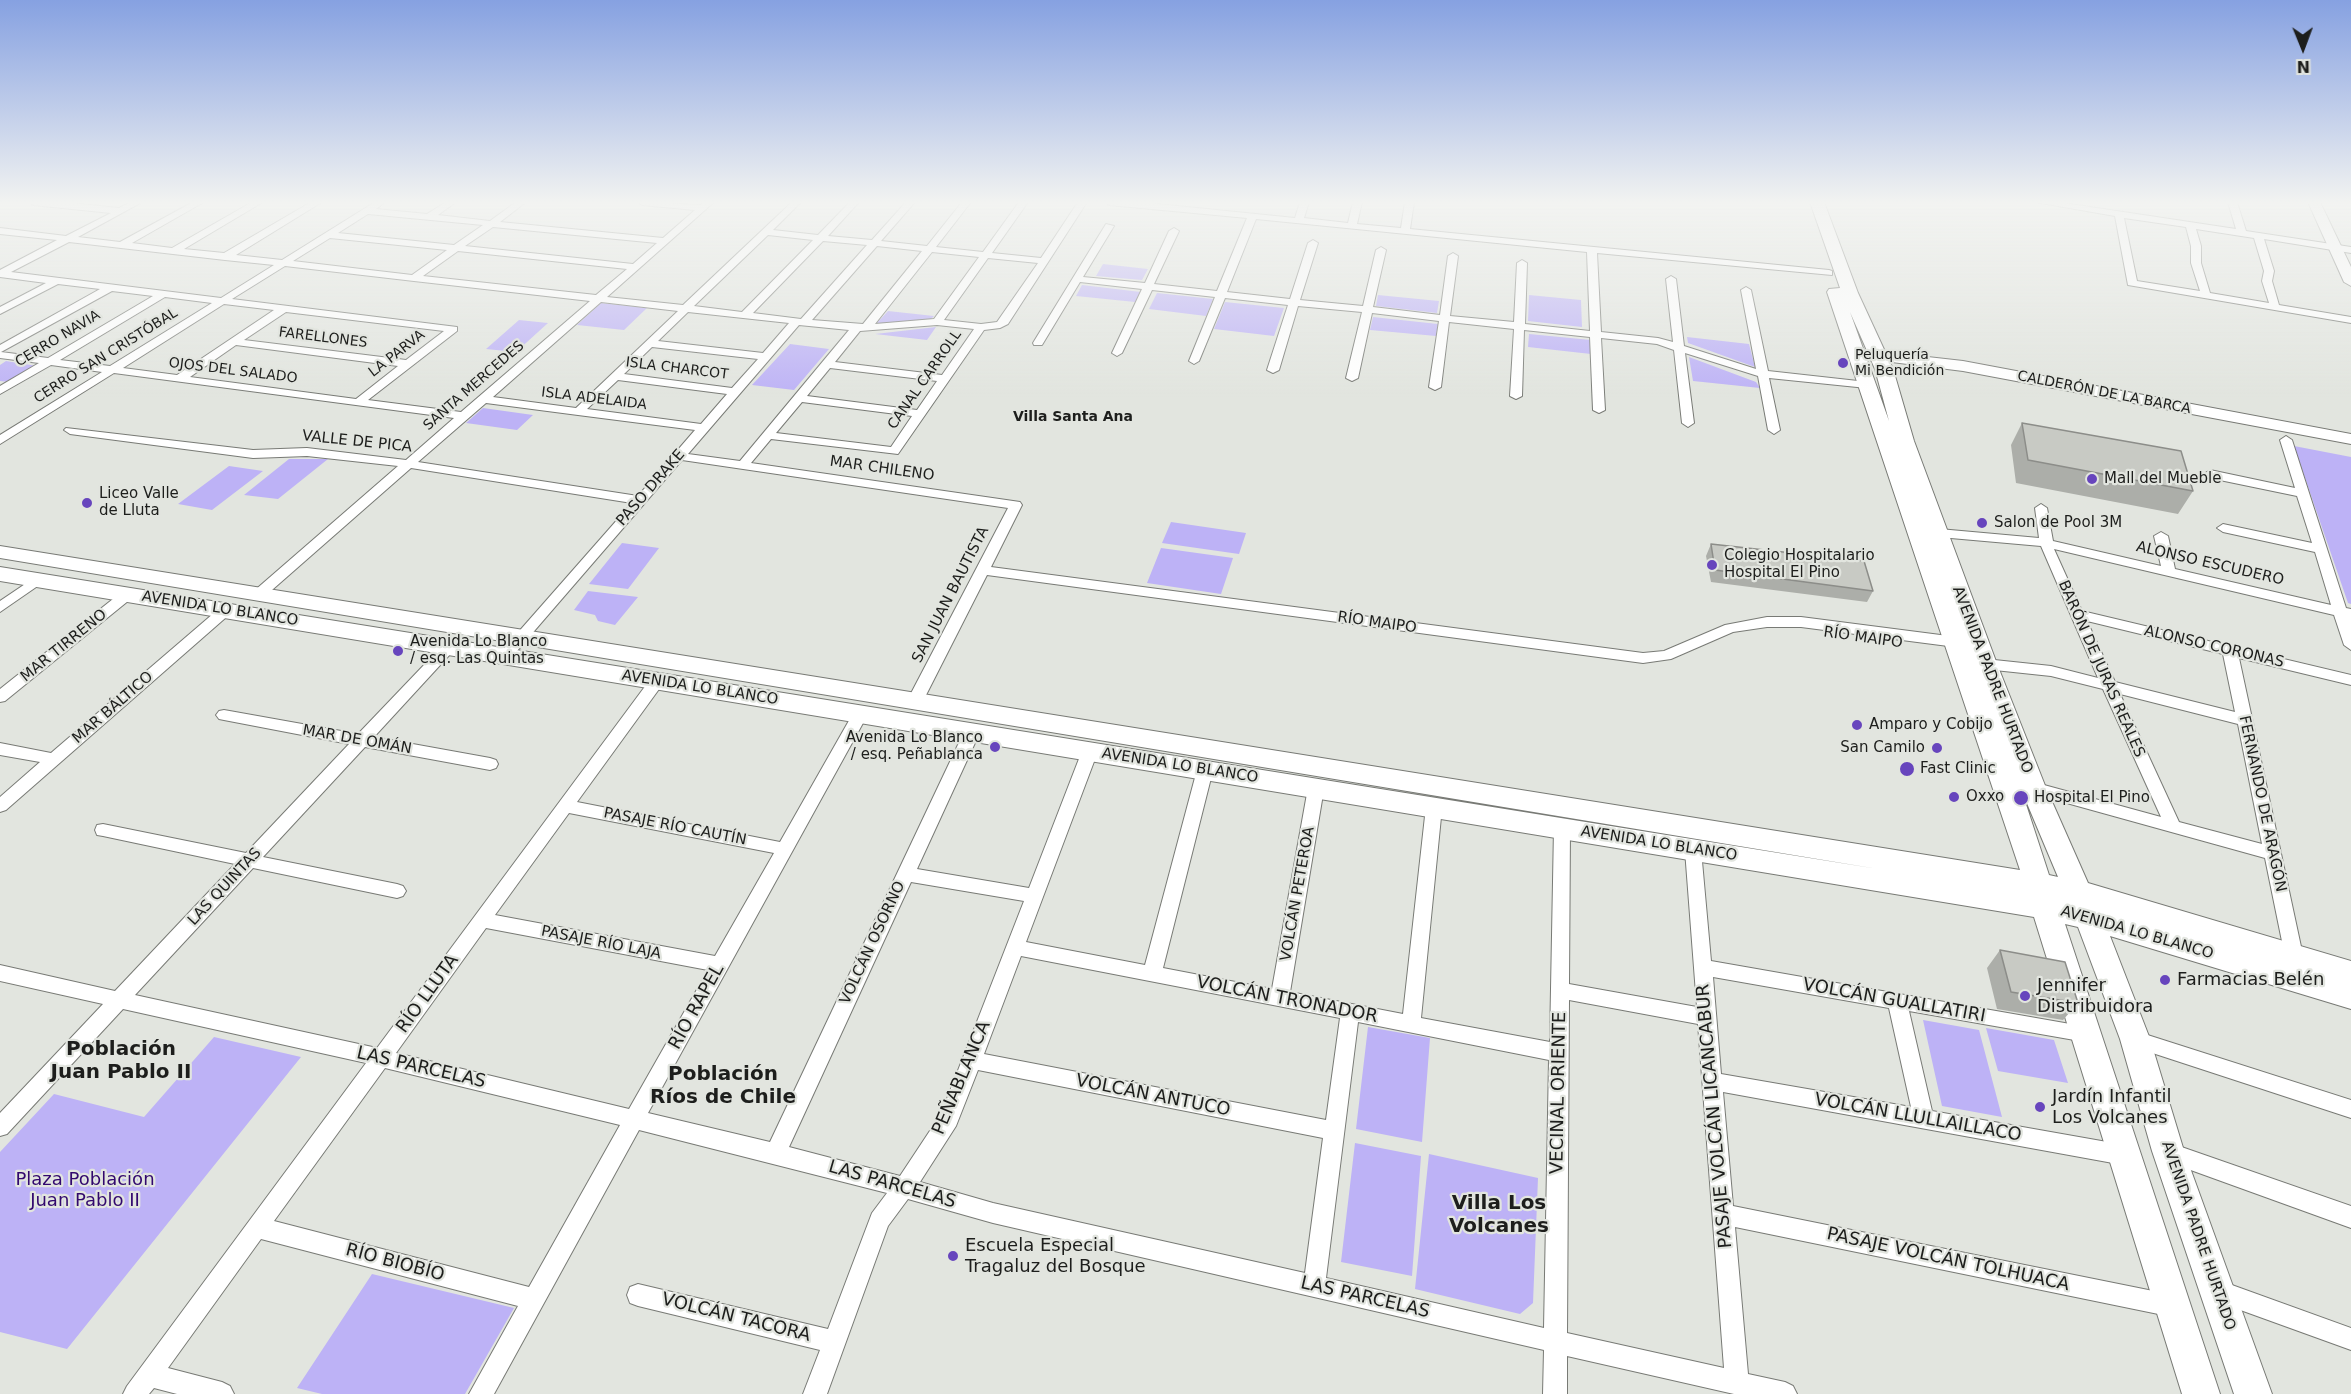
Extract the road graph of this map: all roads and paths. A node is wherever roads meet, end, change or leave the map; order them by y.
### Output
1 (13, 267) edge
2 (277, 267) edge
3 (318, 267) edge
4 (430, 267) edge
5 (634, 267) edge
6 (730, 267) edge
7 (792, 267) edge
8 (852, 267) edge
9 (913, 267) edge
10 (977, 267) edge
11 (1039, 267) edge
12 (1085, 267) edge
13 (1157, 267) edge
14 (1232, 267) edge
15 (1306, 267) edge
16 (1377, 267) edge
17 (1452, 267) edge
18 (1522, 267) edge
19 (1593, 267) edge
20 (1768, 267) edge
21 (1827, 267) edge
22 (1841, 267) edge
23 (2129, 267) edge
24 (2197, 267) edge
25 (2268, 267) edge
26 (2344, 267) edge
27 (1829, 273) junction
28 (0, 274) edge
29 (414, 278) junction
30 (1078, 279) junction
31 (1671, 279) dead end
32 (56, 281) junction
33 (2351, 282) edge
34 (1148, 286) junction
35 (110, 288) junction
36 (1746, 290) dead end
37 (163, 294) junction
38 (1221, 294) junction
39 (2206, 295) junction
40 (597, 299) junction
41 (223, 301) junction
42 (1295, 302) junction
43 (2275, 307) junction
44 (285, 308) junction
45 (686, 309) junction
46 (1368, 310) junction
47 (0, 311) edge
48 (745, 315) junction
49 (1445, 318) junction
50 (2351, 320) edge
51 (801, 322) junction
52 (937, 322) junction
53 (1519, 326) junction
54 (981, 327) junction
55 (861, 328) junction
56 (1596, 334) junction
57 (235, 342) junction
58 (650, 343) junction
59 (1038, 343) dead end
60 (1679, 345) junction
61 (0, 349) edge
62 (1117, 353) dead end
63 (0, 355) edge
64 (766, 357) junction
65 (1858, 359) junction
66 (1194, 361) dead end
67 (49, 362) junction
68 (1882, 363) junction
69 (408, 364) junction
70 (827, 364) junction
71 (112, 370) junction
72 (1273, 370) dead end
73 (1762, 374) junction
74 (1979, 375) junction
75 (615, 376) junction
76 (945, 378) junction
77 (1352, 378) dead end
78 (179, 379) junction
79 (1867, 385) junction
80 (1435, 387) dead end
81 (0, 391) edge
82 (735, 392) junction
83 (1516, 396) dead end
84 (798, 398) junction
85 (482, 399) junction
86 (359, 402) junction
87 (1599, 410) dead end
88 (578, 412) junction
89 (921, 414) junction
90 (462, 416) junction
91 (1688, 423) dead end
92 (703, 428) junction
93 (70, 430) dead end
94 (1774, 430) dead end
95 (768, 435) junction
96 (0, 440) edge
97 (2286, 440) junction
98 (2351, 440) edge
99 (2351, 452) edge
100 (678, 456) junction
101 (408, 464) junction
102 (742, 465) junction
103 (2210, 474) dead end
104 (2302, 493) junction
105 (640, 500) junction
106 (1016, 505) joint
107 (2041, 508) dead end
108 (2223, 528) dead end
109 (1928, 532) junction
110 (2162, 536) dead end
111 (2046, 543) junction
112 (2320, 549) junction
113 (0, 566) edge
114 (982, 570) junction
115 (2169, 571) junction
116 (38, 580) junction
117 (128, 594) junction
118 (259, 594) junction
119 (0, 608) edge
120 (226, 610) junction
121 (2346, 612) edge
122 (2076, 614) junction
123 (524, 636) junction
124 (2351, 645) edge
125 (449, 647) junction
126 (1958, 647) junction
127 (2230, 651) junction
128 (505, 656) junction
129 (1985, 664) junction
130 (2351, 680) edge
131 (657, 681) junction
132 (2109, 686) junction
133 (0, 697) edge
134 (915, 701) junction
135 (860, 714) junction
136 (224, 715) dead end
137 (2245, 720) junction
138 (972, 732) junction
139 (362, 741) junction
140 (0, 749) edge
141 (1090, 752) junction
142 (54, 759) junction
143 (490, 764) dead end
144 (1205, 770) junction
145 (1316, 788) junction
146 (2033, 788) junction
147 (0, 806) edge
148 (566, 806) junction
149 (1434, 807) junction
150 (2173, 826) junction
151 (1562, 828) junction
152 (103, 830) dead end
153 (785, 849) junction
154 (1693, 849) junction
155 (2273, 855) junction
156 (250, 859) junction
157 (905, 874) junction
158 (397, 891) dead end
159 (2040, 895) junction
160 (1035, 896) junction
161 (2084, 905) junction
162 (482, 920) junction
163 (1015, 947) junction
164 (2294, 956) junction
165 (720, 965) junction
166 (1702, 967) junction
167 (0, 973) edge
168 (2351, 973) edge
169 (1152, 974) junction
170 (1560, 991) junction
171 (2351, 996) edge
172 (1280, 999) junction
173 (119, 1000) junction
174 (1898, 1001) junction
175 (1350, 1012) junction
176 (1707, 1017) junction
177 (1411, 1024) junction
178 (2086, 1034) junction
179 (2135, 1039) junction
180 (1560, 1053) junction
181 (381, 1058) junction
182 (972, 1060) junction
183 (1712, 1081) junction
184 (2351, 1109) edge
185 (1924, 1119) junction
186 (634, 1120) junction
187 (0, 1127) edge
188 (1334, 1131) junction
189 (2168, 1151) junction
190 (775, 1154) junction
191 (2124, 1155) junction
192 (903, 1187) junction
193 (1723, 1214) junction
194 (2351, 1217) edge
195 (257, 1227) junction
196 (1314, 1286) junction
197 (2217, 1290) junction
198 (638, 1295) dead end
199 (534, 1299) junction
200 (2173, 1307) junction
201 (2351, 1339) edge
202 (1555, 1341) junction
203 (834, 1342) junction
204 (149, 1375) junction
205 (1737, 1383) junction
206 (135, 1394) edge
207 (222, 1394) edge
208 (481, 1394) edge
209 (815, 1394) edge
210 (1555, 1394) edge
211 (1785, 1394) edge
212 (2201, 1394) edge
213 (2253, 1394) edge

1 - 28 street
2 - 41 street, CERRO SAN CRISTÓBAL
3 - 29 street
4 - 29 street
5 - 40 street, SANTA MERCEDES
6 - 45 street
7 - 48 street
8 - 51 street, PASO DRAKE
9 - 55 street
10 - 52 street
11 - 54 street
12 - 30 street
13 - 34 street
14 - 38 street
15 - 42 street
16 - 46 street
17 - 49 street
18 - 53 street
19 - 56 street
20 - 27 street
21 - 27 main road, AVENIDA PADRE HURTADO
22 - 68 main road, AVENIDA PADRE HURTADO
23 - 39 street
24 - 39 street
25 - 43 street
26 - 33 street
27 - 65 main road, AVENIDA PADRE HURTADO
28 - 32 street
29 - 40 street
30 - 34 street
30 - 59 street
31 - 60 street
32 - 35 street
32 - 47 street
34 - 38 street
34 - 62 street
35 - 37 street
35 - 61 street
36 - 73 street
37 - 41 street
37 - 67 street, CERRO NAVIA
38 - 42 street
38 - 66 street
39 - 43 street
40 - 45 street
40 - 85 street, SANTA MERCEDES
41 - 44 street
41 - 71 street, CERRO SAN CRISTÓBAL
42 - 46 street
42 - 72 street
43 - 50 street
44 - 57 street
44 - 69 street, LA PARVA
45 - 48 street
45 - 58 street
46 - 49 street
46 - 77 street
48 - 51 street
49 - 53 street
49 - 80 street
51 - 55 street
51 - 64 street, PASO DRAKE
52 - 54 street
52 - 55 street
53 - 56 street
53 - 83 street
54 - 76 street, CANAL CARROLL
55 - 70 street
56 - 60 street
56 - 87 street
57 - 69 street, FARELLONES
57 - 78 street
58 - 64 street
58 - 75 street
60 - 73 street
60 - 91 street
63 - 67 street, OJOS DEL SALADO
64 - 82 street, PASO DRAKE
65 - 68 street, CALDERÓN DE LA BARCA
65 - 79 main road, AVENIDA PADRE HURTADO
67 - 71 street, OJOS DEL SALADO
67 - 81 street, CERRO NAVIA
68 - 74 street, CALDERÓN DE LA BARCA
68 - 109 main road, AVENIDA PADRE HURTADO
69 - 86 street, LA PARVA
70 - 76 street
70 - 84 street
71 - 78 street, OJOS DEL SALADO
71 - 96 street, CERRO SAN CRISTÓBAL
73 - 79 street
73 - 94 street
74 - 97 street, CALDERÓN DE LA BARCA
74 - 98 street, CALDERÓN DE LA BARCA
75 - 82 street, ISLA CHARCOT
75 - 88 street
76 - 89 street, CANAL CARROLL
78 - 86 street, OJOS DEL SALADO
79 - 109 main road, AVENIDA PADRE HURTADO
82 - 92 street, PASO DRAKE
84 - 89 street
84 - 95 street
85 - 88 street, ISLA ADELAIDA
85 - 90 street, SANTA MERCEDES
86 - 90 street, OJOS DEL SALADO
88 - 92 street, ISLA ADELAIDA
89 - 95 street, CANAL CARROLL
90 - 101 street, SANTA MERCEDES
92 - 100 street, PASO DRAKE
93 - 101 street, VALLE DE PICA
95 - 102 street
97 - 99 street, CALDERÓN DE LA BARCA
97 - 104 street
100 - 102 street, MAR CHILENO
100 - 105 street, PASO DRAKE
101 - 105 street, VALLE DE PICA
101 - 118 street, SANTA MERCEDES
102 - 106 street, MAR CHILENO
103 - 104 street
104 - 112 street
105 - 123 street, PASO DRAKE
106 - 114 street, SAN JUAN BAUTISTA
107 - 111 street, BARÓN DE JURAS REALES
108 - 112 street
109 - 111 street, ALONSO ESCUDERO
109 - 126 main road, AVENIDA PADRE HURTADO
109 - 129 main road, AVENIDA PADRE HURTADO
110 - 115 street
111 - 115 street, ALONSO ESCUDERO
111 - 122 street, BARÓN DE JURAS REALES
112 - 121 street
113 - 116 main road, AVENIDA LO BLANCO
113 - 118 main road, AVENIDA LO BLANCO
114 - 126 street, RÍO MAIPO
114 - 134 street, SAN JUAN BAUTISTA
115 - 121 street, ALONSO ESCUDERO
116 - 117 main road, AVENIDA LO BLANCO
116 - 119 street
117 - 120 main road, AVENIDA LO BLANCO
117 - 133 street, MAR TIRRENO
118 - 123 main road, AVENIDA LO BLANCO
120 - 125 main road, AVENIDA LO BLANCO
120 - 142 street, MAR BÁLTICO
121 - 124 street
122 - 127 street, ALONSO CORONAS
122 - 132 street, BARÓN DE JURAS REALES
123 - 128 street, PASO DRAKE
123 - 134 main road, AVENIDA LO BLANCO
125 - 128 main road, AVENIDA LO BLANCO
125 - 139 street, LAS QUINTAS
126 - 159 main road, AVENIDA PADRE HURTADO
127 - 130 street, ALONSO CORONAS
127 - 137 street, FERNANDO DE ARAGÓN
128 - 131 main road, AVENIDA LO BLANCO
129 - 132 street
129 - 146 main road, AVENIDA PADRE HURTADO
131 - 135 main road, AVENIDA LO BLANCO
131 - 148 street, RÍO LLUTA
132 - 137 street
132 - 150 street, BARÓN DE JURAS REALES
134 - 159 main road, AVENIDA LO BLANCO
135 - 138 main road, AVENIDA LO BLANCO
135 - 153 street, RÍO RAPEL
136 - 139 street, MAR DE OMÁN
137 - 155 street, FERNANDO DE ARAGÓN
138 - 141 main road, AVENIDA LO BLANCO
138 - 157 street, VOLCÁN OSORNO
139 - 143 street, MAR DE OMÁN
139 - 156 street, LAS QUINTAS
140 - 142 street
141 - 144 main road, AVENIDA LO BLANCO
141 - 160 street, PEÑABLANCA
142 - 147 street, MAR BÁLTICO
144 - 145 main road, AVENIDA LO BLANCO
144 - 169 street
145 - 149 main road, AVENIDA LO BLANCO
145 - 172 street, VOLCÁN PETEROA
146 - 150 street
146 - 161 main road, AVENIDA PADRE HURTADO
148 - 153 street, PASAJE RÍO CAUTÍN
148 - 162 street, RÍO LLUTA
149 - 151 main road, AVENIDA LO BLANCO
149 - 177 street
150 - 155 street
151 - 154 main road, AVENIDA LO BLANCO
151 - 170 street, VECINAL ORIENTE
152 - 156 street
153 - 165 street, RÍO RAPEL
154 - 159 main road, AVENIDA LO BLANCO
154 - 166 street, PASAJE VOLCÁN LICANCABUR
155 - 164 street, FERNANDO DE ARAGÓN
156 - 158 street
156 - 173 street, LAS QUINTAS
157 - 160 street
157 - 190 street, VOLCÁN OSORNO
159 - 161 main road, AVENIDA LO BLANCO
159 - 178 main road, AVENIDA PADRE HURTADO
160 - 163 street, PEÑABLANCA
161 - 164 main road, AVENIDA LO BLANCO
161 - 171 main road, AVENIDA LO BLANCO
161 - 179 main road, AVENIDA PADRE HURTADO
162 - 165 street, PASAJE RÍO LAJA
162 - 181 street, RÍO LLUTA
163 - 169 street, VOLCÁN TRONADOR
163 - 182 street, PEÑABLANCA
164 - 168 main road, AVENIDA LO BLANCO
165 - 186 street, RÍO RAPEL
166 - 174 street, VOLCÁN GUALLATIRI
166 - 176 street, PASAJE VOLCÁN LICANCABUR
167 - 173 street, LAS PARCELAS
169 - 172 street, VOLCÁN TRONADOR
170 - 176 street
170 - 180 street, VECINAL ORIENTE
172 - 175 street, VOLCÁN TRONADOR
173 - 181 street, LAS PARCELAS
173 - 187 street, LAS QUINTAS
174 - 178 street, VOLCÁN GUALLATIRI
174 - 185 street
175 - 177 street, VOLCÁN TRONADOR
175 - 188 street
176 - 183 street, PASAJE VOLCÁN LICANCABUR
177 - 180 street, VOLCÁN TRONADOR
178 - 191 main road, AVENIDA PADRE HURTADO
179 - 184 street
179 - 189 main road, AVENIDA PADRE HURTADO
180 - 202 street, VECINAL ORIENTE
181 - 186 street, LAS PARCELAS
181 - 195 street, RÍO LLUTA
182 - 188 street, VOLCÁN ANTUCO
182 - 192 street, PEÑABLANCA
183 - 185 street, VOLCÁN LLULLAILLACO
183 - 193 street, PASAJE VOLCÁN LICANCABUR
185 - 191 street, VOLCÁN LLULLAILLACO
186 - 190 street, LAS PARCELAS
186 - 199 street, RÍO RAPEL
188 - 196 street
189 - 194 street
189 - 197 main road, AVENIDA PADRE HURTADO
190 - 192 street, LAS PARCELAS
191 - 200 main road, AVENIDA PADRE HURTADO
192 - 196 street, LAS PARCELAS
192 - 203 street, PEÑABLANCA
193 - 200 street, PASAJE VOLCÁN TOLHUACA
193 - 205 street, PASAJE VOLCÁN LICANCABUR
195 - 199 street, RÍO BIOBÍO
195 - 204 street, RÍO LLUTA
196 - 202 street, LAS PARCELAS
197 - 201 street
197 - 213 main road, AVENIDA PADRE HURTADO
198 - 203 street, VOLCÁN TACORA
199 - 208 street, RÍO RAPEL
200 - 212 main road, AVENIDA PADRE HURTADO
202 - 205 street, LAS PARCELAS
202 - 210 street, VECINAL ORIENTE
203 - 209 street, PEÑABLANCA
204 - 206 street, RÍO LLUTA
204 - 207 street
205 - 211 street, LAS PARCELAS

